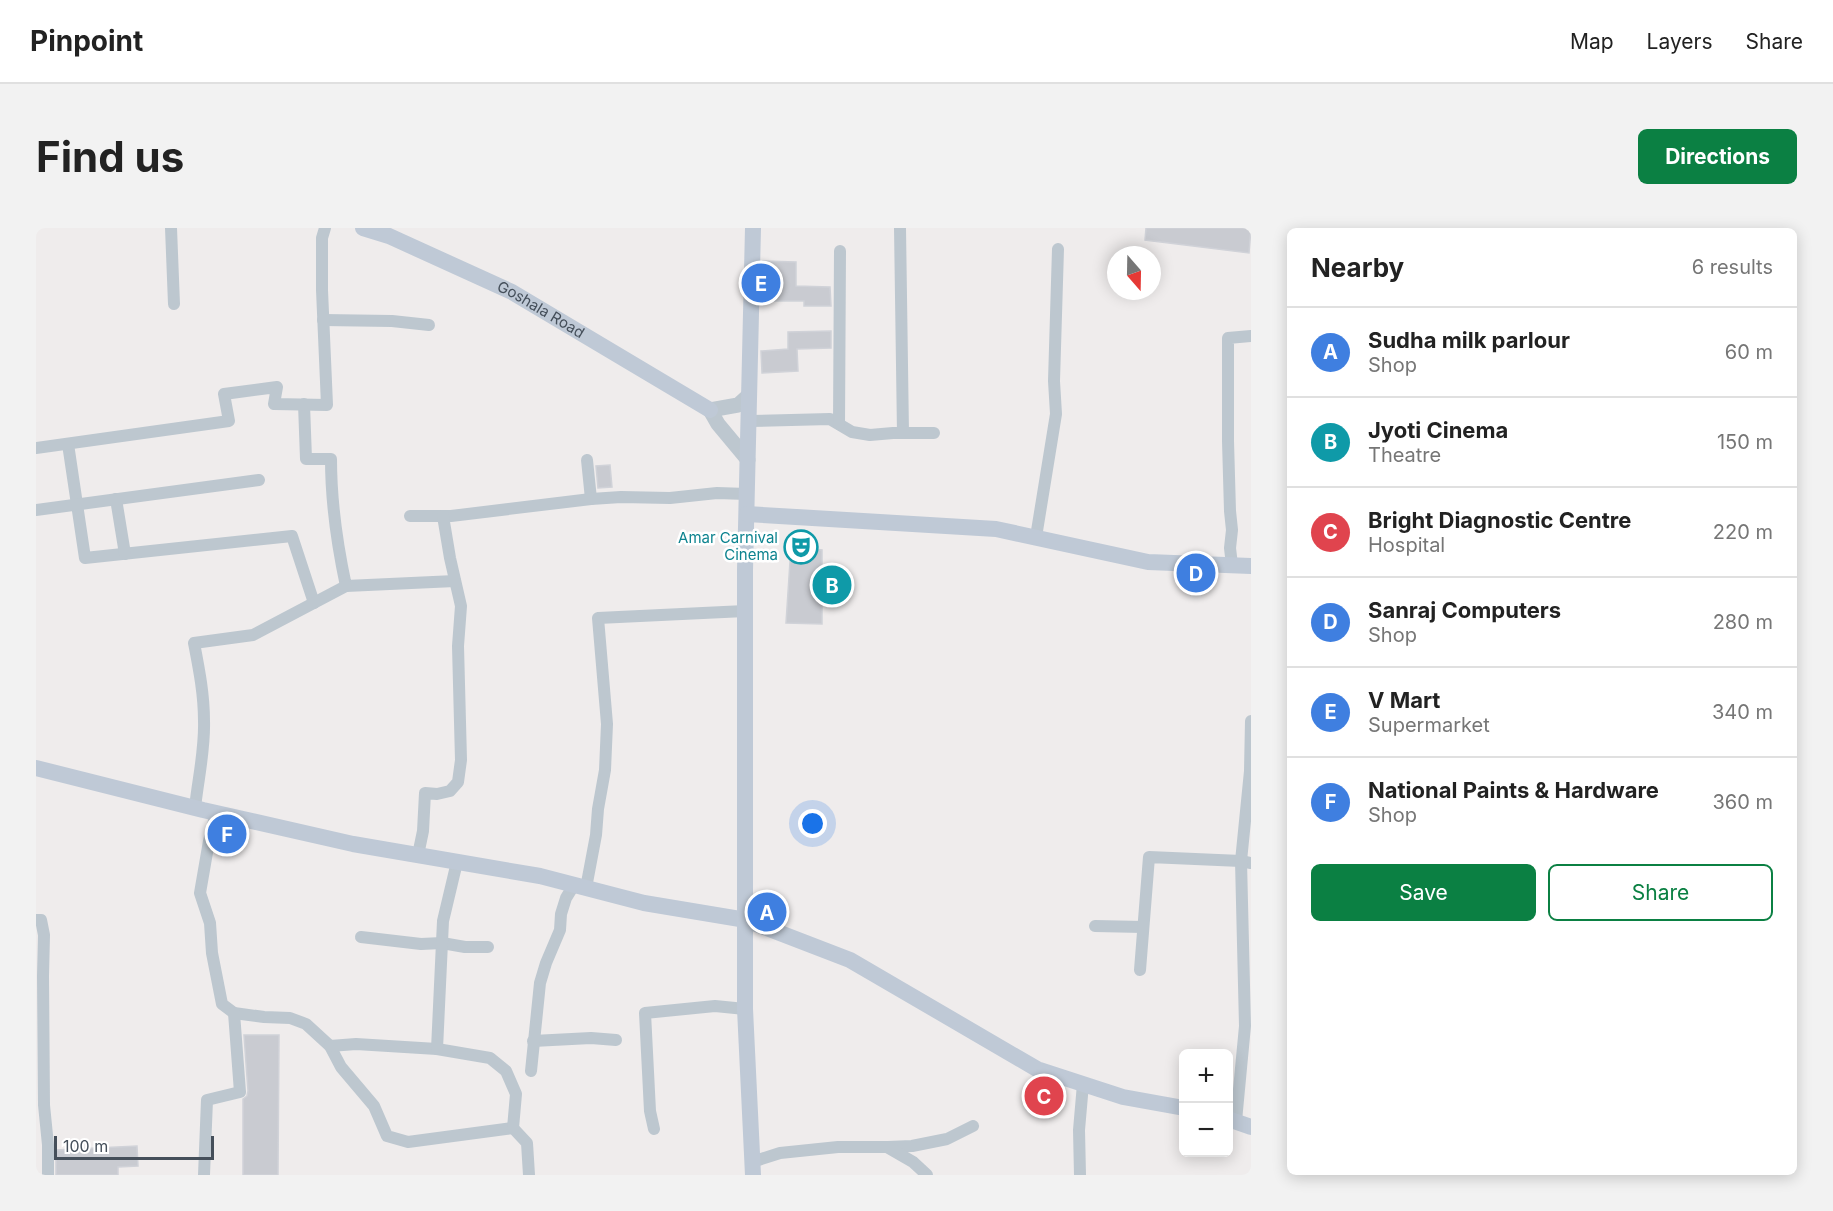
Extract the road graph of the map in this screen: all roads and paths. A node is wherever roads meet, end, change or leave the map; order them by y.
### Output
1 (171, 228) edge
2 (325, 228) edge
3 (363, 228) edge
4 (753, 228) edge
5 (900, 228) edge
6 (1058, 249) dead end
7 (840, 250) dead end
8 (174, 304) dead end
9 (322, 320) junction
10 (429, 325) dead end
11 (1251, 336) edge
12 (749, 395) junction
13 (304, 404) junction
14 (710, 410) junction
15 (748, 421) junction
16 (840, 424) junction
17 (903, 433) junction
18 (934, 433) dead end
19 (68, 444) junction
20 (36, 448) edge
21 (587, 460) dead end
22 (748, 460) junction
23 (259, 480) dead end
24 (747, 494) junction
25 (591, 499) junction
26 (116, 500) junction
27 (76, 505) junction
28 (36, 510) edge
29 (747, 514) junction
30 (410, 516) dead end
31 (443, 516) junction
32 (1036, 537) junction
33 (125, 554) junction
34 (1232, 565) junction
35 (1251, 566) edge
36 (455, 581) junction
37 (346, 586) junction
38 (314, 603) junction
39 (746, 611) junction
40 (1251, 722) edge
41 (36, 768) edge
42 (195, 808) junction
43 (216, 813) junction
44 (418, 855) junction
45 (458, 862) junction
46 (1246, 862) edge
47 (580, 886) junction
48 (36, 920) edge
49 (746, 920) junction
50 (1095, 926) dead end
51 (1143, 927) junction
52 (361, 937) dead end
53 (442, 943) junction
54 (488, 947) dead end
55 (1140, 970) dead end
56 (1251, 975) edge
57 (1244, 988) junction
58 (745, 1009) junction
59 (234, 1013) junction
60 (616, 1040) dead end
61 (533, 1041) junction
62 (330, 1046) junction
63 (437, 1049) junction
64 (531, 1071) dead end
65 (1083, 1084) junction
66 (1179, 1107) edge
67 (1238, 1122) edge
68 (973, 1126) dead end
69 (513, 1128) junction
70 (654, 1129) dead end
71 (887, 1148) junction
72 (753, 1168) edge
73 (48, 1175) edge
74 (204, 1175) edge
75 (529, 1175) edge
76 (927, 1175) edge
77 (1080, 1175) edge

1 - 8 street
2 - 9 street
3 - 14 main road, Goshala Road
4 - 12 main road
5 - 17 street
6 - 32 street
7 - 16 street
9 - 10 street
9 - 13 street
11 - 34 street
12 - 14 street
12 - 15 main road
13 - 19 street
13 - 37 street
14 - 22 street
15 - 16 street
15 - 22 main road
16 - 17 street
17 - 18 street
19 - 20 street
19 - 27 street
21 - 25 street
22 - 24 main road
23 - 26 street
24 - 25 street
24 - 29 main road
25 - 31 street
26 - 27 street
26 - 33 street
27 - 28 street
27 - 33 street
29 - 32 main road
29 - 39 main road
30 - 31 street
31 - 36 street
32 - 34 main road
33 - 38 street
34 - 35 main road
36 - 37 street
36 - 44 street
37 - 38 street
38 - 42 street
39 - 47 street
39 - 49 main road
40 - 46 street
41 - 42 main road
42 - 43 main road
43 - 44 main road
43 - 59 street
44 - 45 main road
45 - 47 main road
45 - 53 street
46 - 51 street
46 - 57 street
47 - 49 main road
47 - 61 street
48 - 73 street
49 - 58 main road
49 - 65 main road
50 - 51 street
51 - 55 street
52 - 53 street
53 - 54 street
53 - 63 street
56 - 57 street
57 - 67 street
58 - 70 street
58 - 72 main road
59 - 62 street
59 - 74 street
60 - 61 street
61 - 64 street
62 - 63 street
62 - 69 street
63 - 69 street
65 - 66 main road
65 - 77 street
68 - 71 street
69 - 75 street
71 - 72 street
71 - 76 street

